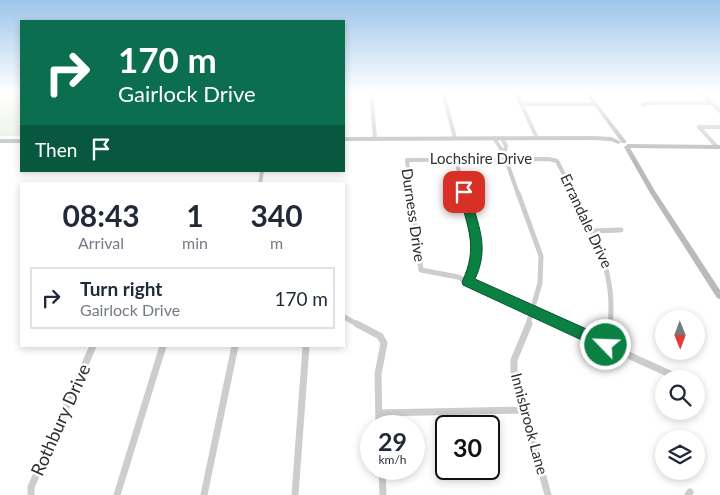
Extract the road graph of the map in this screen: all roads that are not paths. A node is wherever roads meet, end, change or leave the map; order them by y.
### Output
1 (373, 116) edge
2 (449, 116) edge
3 (527, 116) edge
4 (604, 116) edge
5 (720, 127) edge
6 (375, 138) junction
7 (455, 138) junction
8 (494, 138) junction
9 (502, 138) junction
10 (537, 138) junction
11 (345, 139) edge
12 (0, 141) edge
13 (20, 141) edge
14 (622, 142) junction
15 (718, 147) edge
16 (505, 156) junction
17 (456, 159) junction
18 (406, 160) joint
19 (555, 160) joint
20 (621, 230) dead end
21 (592, 231) junction
22 (468, 282) junction
23 (720, 296) edge
24 (532, 311) junction
25 (345, 318) edge
26 (606, 345) junction
27 (93, 347) edge
28 (163, 347) edge
29 (235, 347) edge
30 (306, 347) edge
31 (661, 370) edge
32 (526, 410) junction
33 (379, 413) joint
34 (382, 480) edge
35 (31, 495) edge
36 (117, 495) edge
37 (204, 495) edge
38 (295, 495) edge
39 (383, 495) edge
40 (548, 495) edge

1 - 6 street
2 - 7 street
3 - 10 street
4 - 14 street
5 - 15 street
6 - 7 street
6 - 11 street
7 - 8 street
8 - 9 street
8 - 16 street, Innisbrook Lane
9 - 10 street
9 - 16 street, Innisbrook Lane
10 - 14 street
12 - 13 street
14 - 15 street
14 - 23 street
16 - 17 street, Lochshire Drive
16 - 19 street, Lochshire Drive
16 - 24 street, Innisbrook Lane
17 - 18 street, Lochshire Drive
17 - 22 street
18 - 22 street, Durness Drive
19 - 21 street, Errandale Drive
20 - 21 street
21 - 26 street, Errandale Drive
22 - 24 street
24 - 26 street
24 - 32 street, Innisbrook Lane
25 - 33 street
26 - 31 street
27 - 35 street, Rothbury Drive
28 - 36 street
29 - 37 street
30 - 38 street
32 - 33 street
32 - 40 street, Innisbrook Lane
34 - 39 street

